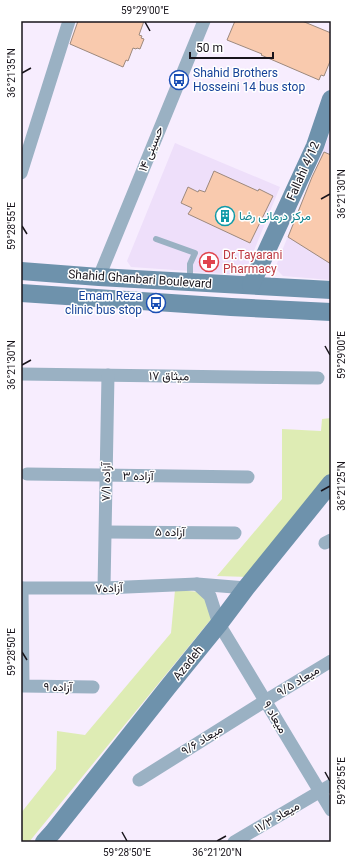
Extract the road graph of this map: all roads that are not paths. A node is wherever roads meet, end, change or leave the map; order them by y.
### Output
1 (69, 21) edge
2 (204, 21) edge
3 (331, 99) edge
4 (21, 173) edge
5 (156, 239) dead end
6 (21, 270) edge
7 (99, 276) junction
8 (192, 282) junction
9 (251, 285) junction
10 (331, 290) edge
11 (21, 294) edge
12 (99, 299) junction
13 (331, 312) edge
14 (21, 374) edge
15 (108, 375) junction
16 (318, 378) dead end
17 (27, 474) dead end
18 (106, 475) junction
19 (248, 477) dead end
20 (331, 483) edge
21 (106, 532) junction
22 (235, 533) dead end
23 (197, 584) junction
24 (21, 588) edge
25 (104, 588) junction
26 (246, 588) junction
27 (219, 624) junction
28 (331, 661) edge
29 (93, 687) dead end
30 (265, 701) junction
31 (139, 780) dead end
32 (326, 788) edge
33 (331, 810) edge
34 (52, 839) edge
35 (234, 842) edge

1 - 4 street
2 - 7 street, حسینی ۱۴
3 - 9 main road, Fallahi 4/12
5 - 8 lane
6 - 7 main road, Shahid Ghanbari Boulevard
7 - 8 main road, Shahid Ghanbari Boulevard
7 - 12 main road
8 - 9 main road, Shahid Ghanbari Boulevard
9 - 10 main road, Shahid Ghanbari Boulevard
11 - 12 main road, Shahid Ghanbari Boulevard
12 - 13 main road, Shahid Ghanbari Boulevard
14 - 15 street, میثاق ۱۷
15 - 16 street, میثاق ۱۷
15 - 18 street, آزاده ۷/۱
17 - 18 street, آزاده ۳
18 - 19 street, آزاده ۳
18 - 21 street, آزاده ۷/۱
20 - 26 main road, Azadeh
21 - 22 street, آزاده ۵
21 - 25 street, آزاده ۷/۱
23 - 25 street, آزاده۷
23 - 26 street, آزاده۷
23 - 27 street, میعاد ۹
24 - 25 street, آزاده۷
24 - 29 street, آزاده ۹
26 - 27 main road, Azadeh
27 - 30 street, میعاد ۹
27 - 34 main road, Azadeh
28 - 30 street, میعاد ۹/۵
30 - 31 street, میعاد ۹/۶
30 - 32 street, میعاد ۹
32 - 33 street, میعاد ۹
32 - 35 street, میعاد ۱۱/۳

